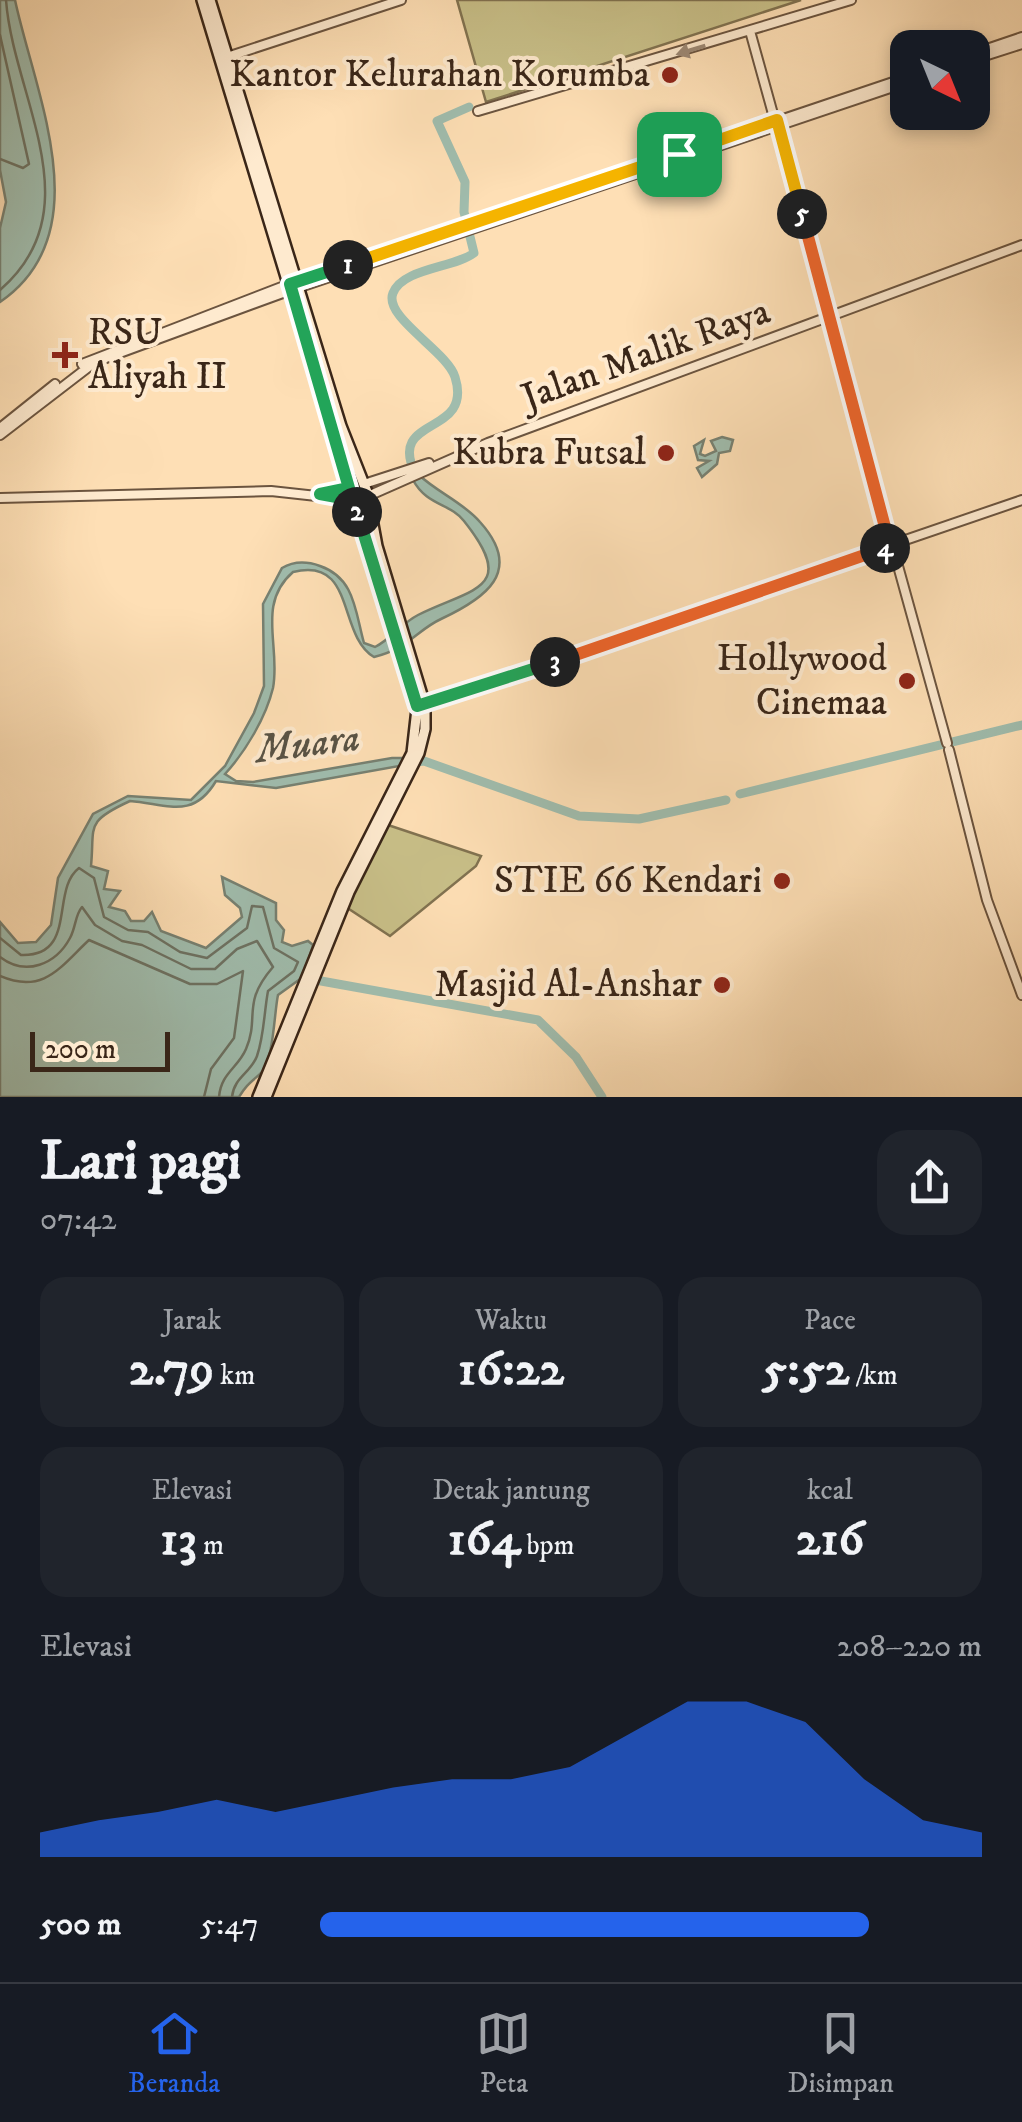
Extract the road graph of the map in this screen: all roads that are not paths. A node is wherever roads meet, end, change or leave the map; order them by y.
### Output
1 (202, 0) edge
2 (210, 0) edge
3 (400, 0) edge
4 (850, 0) edge
5 (750, 31) junction
6 (1022, 41) edge
7 (990, 51) edge
8 (227, 57) junction
9 (890, 86) edge
10 (478, 111) dead end
11 (778, 124) junction
12 (1022, 244) edge
13 (294, 286) junction
14 (830, 316) junction
15 (0, 432) edge
16 (405, 475) junction
17 (362, 480) junction
18 (348, 484) junction
19 (320, 494) junction
20 (368, 496) junction
21 (0, 498) edge
22 (353, 500) junction
23 (1022, 500) edge
24 (890, 546) junction
25 (396, 622) junction
26 (421, 706) junction
27 (309, 982) junction
28 (1022, 995) edge
29 (258, 1097) edge
30 (266, 1097) edge

1 - 13 main road
2 - 8 main road
3 - 8 street
4 - 5 street
5 -> 10 street
5 - 11 street
6 - 7 street
8 - 13 main road
9 - 11 street
11 - 13 street
11 - 14 street
12 - 14 street, Jalan Malik Raya
13 - 15 street
13 - 17 main road
13 - 18 main road
14 - 16 street, Jalan Malik Raya
14 - 24 street
16 - 17 street
16 - 20 street
17 - 18 main road
17 - 20 main road
18 - 19 street
18 - 22 main road
19 - 21 street
19 - 22 street
20 - 22 main road
20 - 25 main road
22 - 25 main road
23 - 24 street
24 - 26 street
24 - 28 street
25 - 26 main road
26 - 27 main road
27 - 29 main road
27 - 30 main road

